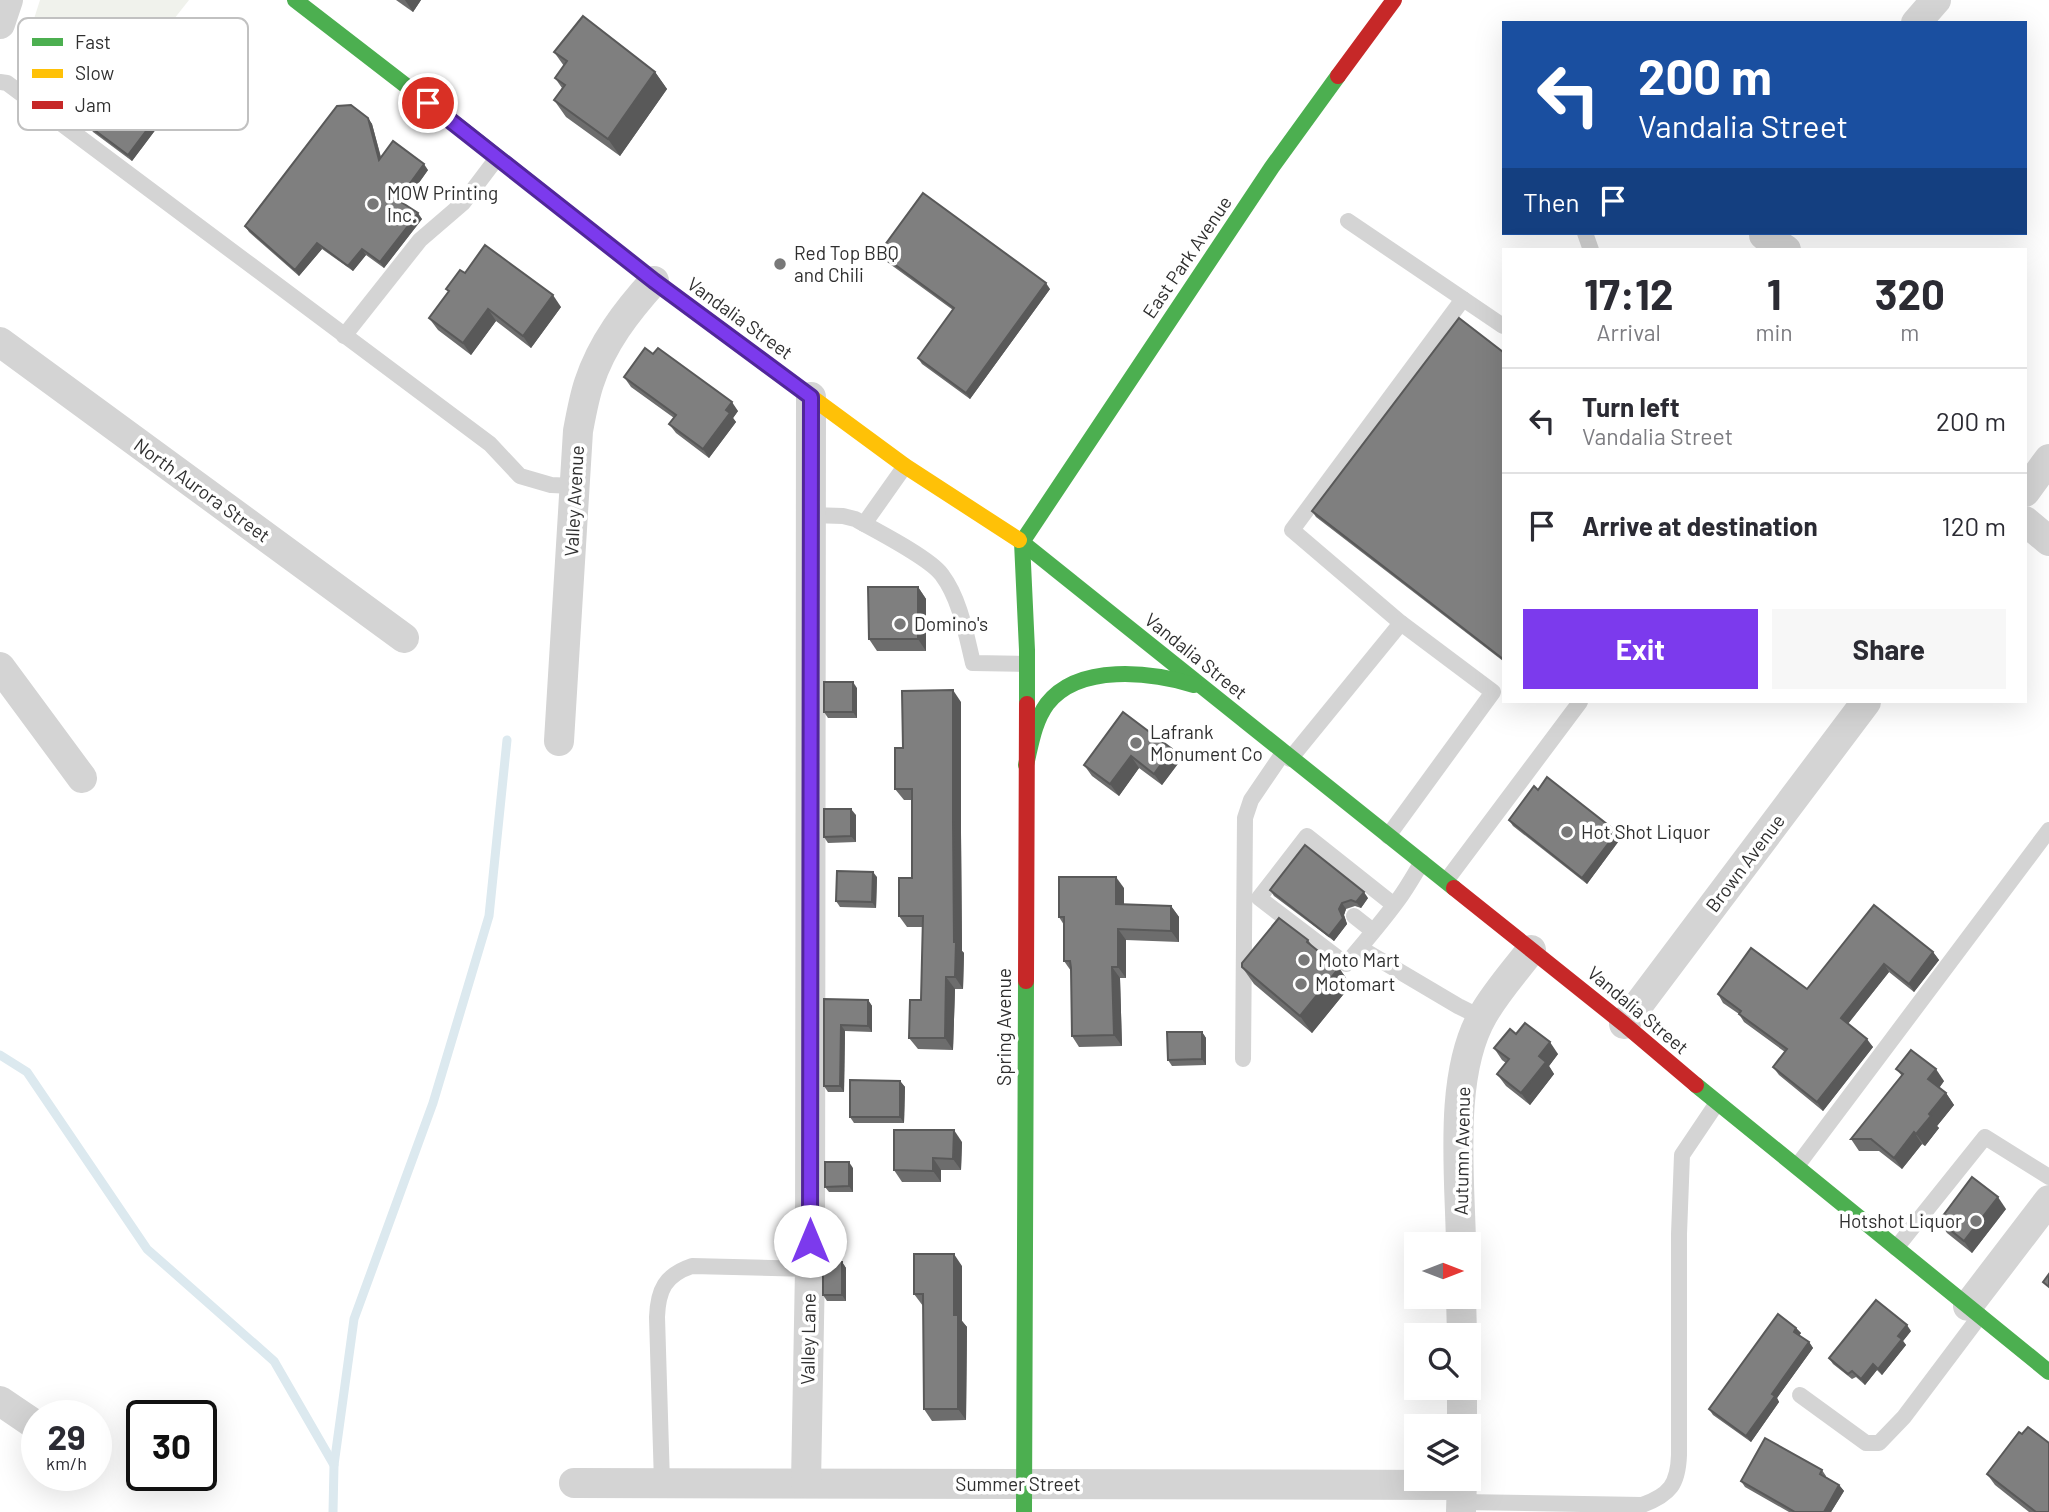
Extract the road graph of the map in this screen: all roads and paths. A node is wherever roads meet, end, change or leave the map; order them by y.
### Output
1 (8, 0) edge
2 (295, 0) edge
3 (1394, 0) edge
4 (1937, 0) edge
5 (1918, 21) edge
6 (0, 24) edge
7 (0, 82) edge
8 (18, 91) edge
9 (70, 130) edge
10 (497, 158) junction
11 (1348, 221) dead end
12 (654, 281) junction
13 (1463, 299) junction
14 (1502, 325) edge
15 (344, 336) junction
16 (0, 342) edge
17 (811, 397) junction
18 (2049, 459) edge
19 (905, 466) junction
20 (574, 486) junction
21 (2027, 489) edge
22 (811, 515) junction
23 (2027, 523) edge
24 (864, 524) junction
25 (2049, 541) edge
26 (1023, 542) junction
27 (1401, 623) junction
28 (404, 638) dead end
29 (1027, 664) junction
30 (0, 667) edge
31 (1200, 686) junction
32 (1579, 703) edge
33 (1866, 703) edge
34 (559, 741) dead end
35 (1287, 756) junction
36 (1026, 765) junction
37 (82, 778) dead end
38 (2049, 830) edge
39 (1388, 836) junction
40 (1422, 862) junction
41 (1446, 881) junction
42 (1244, 886) junction
43 (1259, 898) junction
44 (1394, 905) junction
45 (1354, 916) dead end
46 (1373, 931) junction
47 (1360, 948) junction
48 (1531, 950) junction
49 (1482, 1018) junction
50 (1623, 1024) junction
51 (1243, 1059) dead end
52 (1717, 1103) junction
53 (1797, 1166) junction
54 (2049, 1177) edge
55 (2049, 1200) edge
56 (1461, 1232) edge
57 (1896, 1248) junction
58 (810, 1269) junction
59 (1974, 1311) junction
60 (2049, 1373) edge
61 (1800, 1395) dead end
62 (0, 1401) edge
63 (21, 1415) edge
64 (574, 1483) dead end
65 (662, 1483) junction
66 (806, 1483) junction
67 (1462, 1494) edge
68 (1024, 1498) edge

1 - 6 street
2 - 10 main road, Vandalia Street
3 - 26 main road, East Park Avenue
4 - 5 street
7 - 8 lane
9 - 15 lane
10 - 12 main road, Vandalia Street
10 - 15 lane
11 - 13 lane
12 - 17 main road, Vandalia Street
12 - 20 street, Valley Avenue
13 - 14 lane
13 - 27 lane
15 - 20 lane
16 - 28 street, North Aurora Street
17 - 19 main road, Vandalia Street
17 - 22 street, Valley Lane
18 - 21 street
19 - 24 lane
19 - 26 main road, Vandalia Street
20 - 34 street, Valley Avenue
22 - 24 lane
22 - 58 street, Valley Lane
23 - 25 street
24 - 29 lane
26 - 29 main road, Spring Avenue
26 - 31 main road, Vandalia Street
27 - 35 lane
27 - 39 lane
29 - 36 main road, Spring Avenue
30 - 37 street
31 - 35 main road, Vandalia Street
31 - 36 main road
32 - 41 lane
33 - 50 street, Brown Avenue
35 - 39 main road, Vandalia Street
35 - 42 lane
36 - 68 main road, Spring Avenue
38 - 53 lane
39 - 40 main road, Vandalia Street
40 - 41 main road, Vandalia Street
40 - 44 lane
41 - 48 main road, Vandalia Street
42 - 43 lane
42 - 51 lane
43 - 44 lane
43 - 47 lane
44 - 46 lane
45 - 46 lane
46 - 47 lane
47 - 49 lane
48 - 49 street, Autumn Avenue
48 - 50 main road, Vandalia Street
49 - 56 street, Autumn Avenue
50 - 52 main road, Vandalia Street
52 - 53 main road, Vandalia Street
52 - 67 lane
53 - 57 main road, Vandalia Street
54 - 57 lane
55 - 59 street
57 - 59 main road, Vandalia Street
58 - 65 lane
58 - 66 street, Valley Lane
59 - 60 main road, Vandalia Street
59 - 61 lane
62 - 63 street
64 - 65 street, Summer Street
65 - 66 street, Summer Street
66 - 68 street, Summer Street
67 - 68 street, Summer Street

